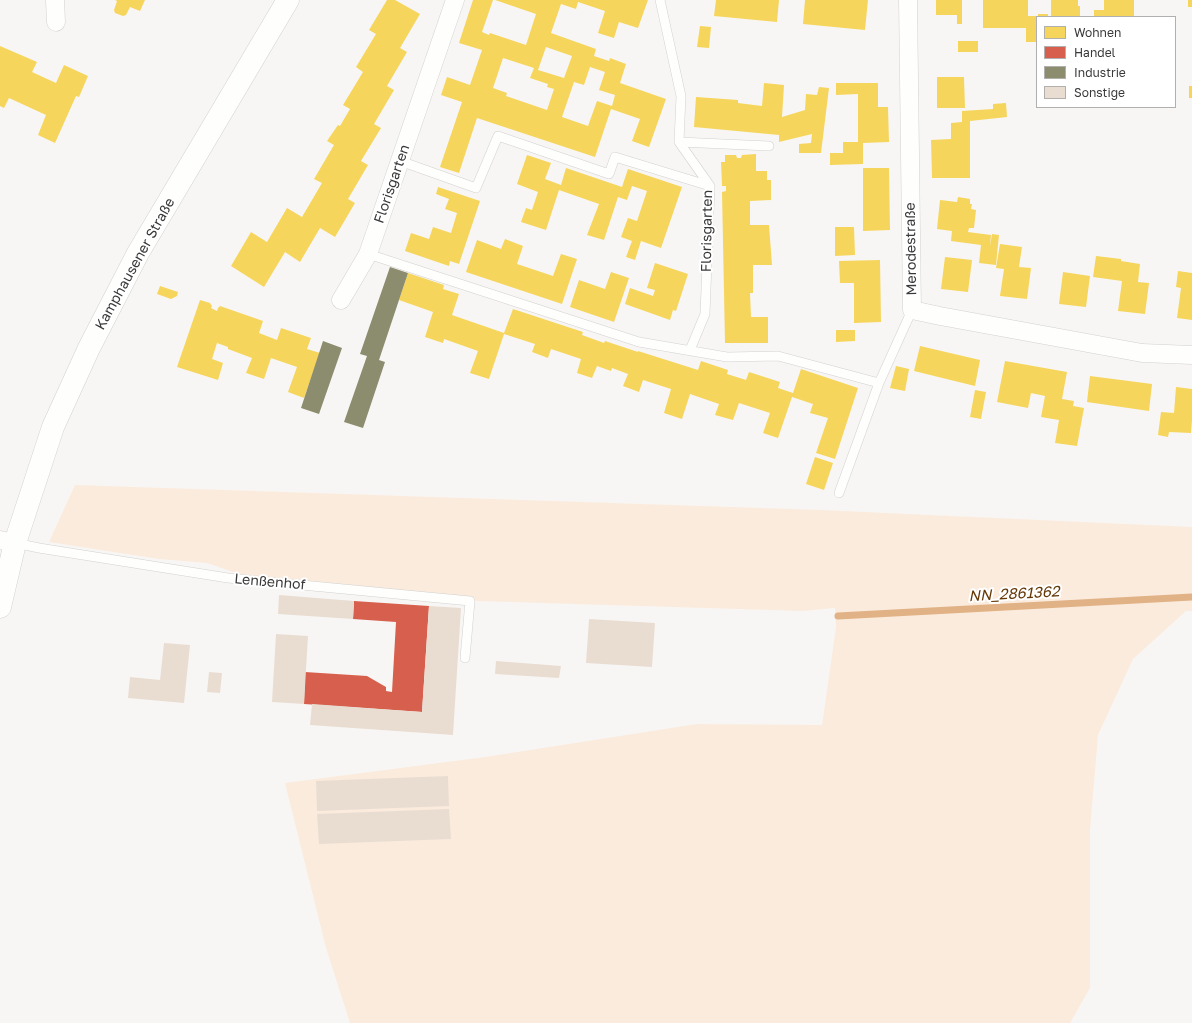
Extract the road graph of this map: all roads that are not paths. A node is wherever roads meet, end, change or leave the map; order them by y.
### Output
1 (55, 0) edge
2 (288, 0) edge
3 (455, 0) edge
4 (660, 0) edge
5 (908, 0) edge
6 (56, 22) dead end
7 (679, 142) junction
8 (769, 146) dead end
9 (400, 161) junction
10 (710, 186) junction
11 (368, 254) junction
12 (341, 300) dead end
13 (912, 310) junction
14 (690, 350) junction
15 (1192, 355) edge
16 (879, 383) junction
17 (839, 493) dead end
18 (7, 541) edge
19 (0, 607) edge
20 (465, 658) dead end

1 - 6 street
2 - 18 main road, Kamphausener Straße
3 - 9 street, Florisgarten
4 - 7 lane
5 - 13 street, Merodestraße
7 - 8 lane
7 - 10 lane, Florisgarten
9 - 10 lane
9 - 11 street, Florisgarten
10 - 14 lane, Florisgarten
11 - 12 street, Florisgarten
11 - 14 lane
13 - 15 street, Merodestraße
13 - 16 lane
14 - 16 lane
16 - 17 lane
18 - 19 main road, Kamphausener Straße
18 - 20 lane, Lenßenhof

